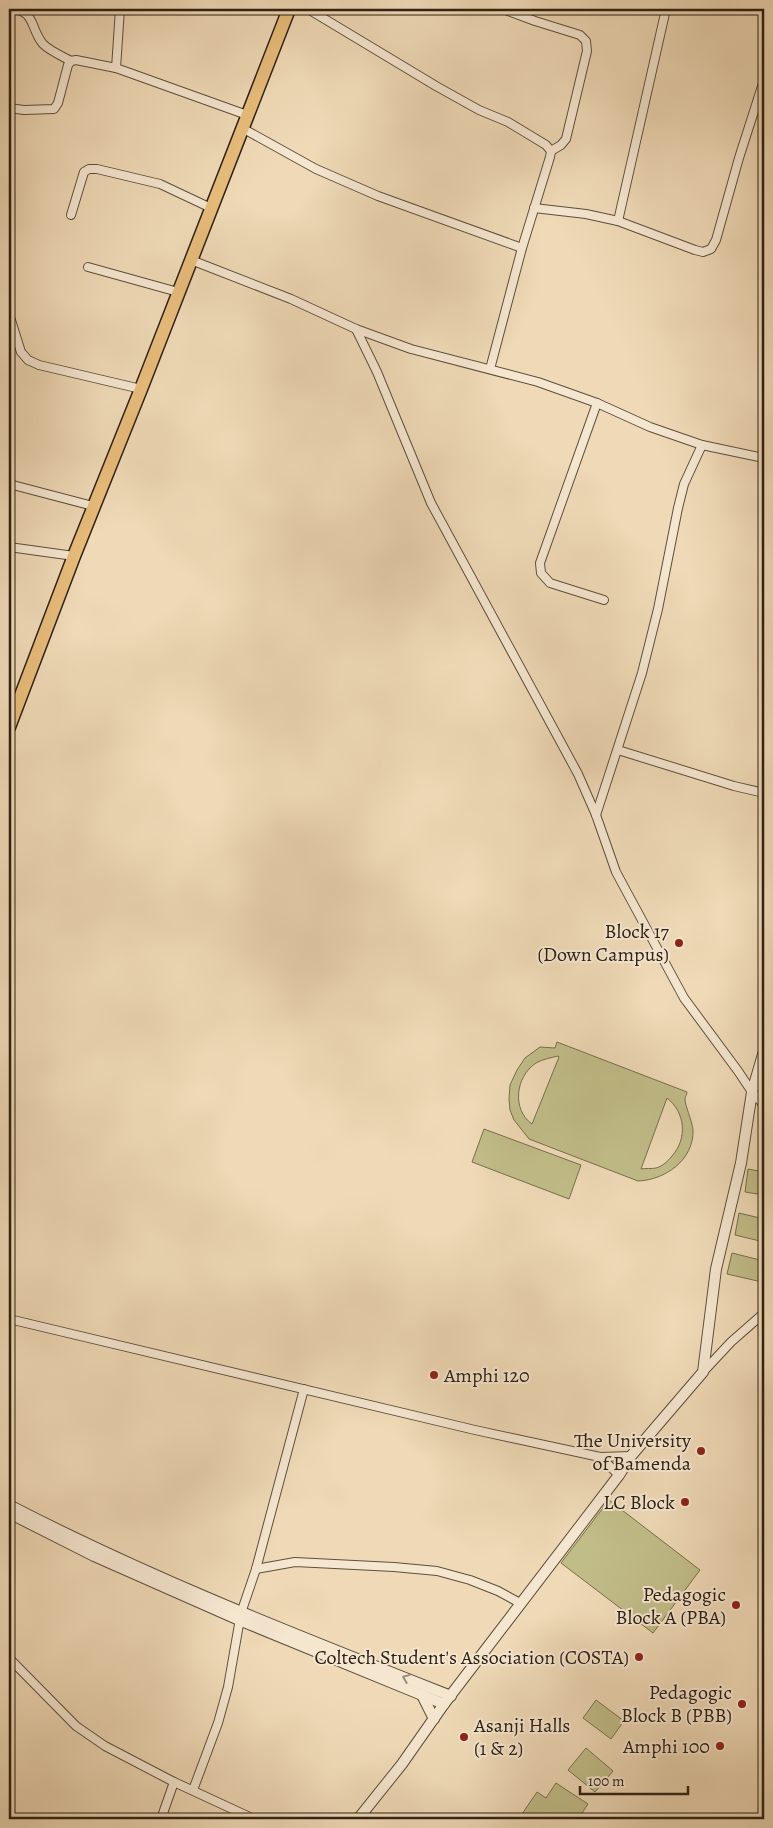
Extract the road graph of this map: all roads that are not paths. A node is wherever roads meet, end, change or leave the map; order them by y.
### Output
1 (9, 9) edge
2 (120, 9) edge
3 (289, 9) edge
4 (308, 9) edge
5 (503, 9) edge
6 (666, 9) edge
7 (71, 61) junction
8 (116, 68) junction
9 (764, 80) edge
10 (9, 108) edge
11 (247, 115) junction
12 (242, 128) junction
13 (551, 150) junction
14 (211, 208) junction
15 (534, 208) junction
16 (71, 215) dead end
17 (618, 220) junction
18 (522, 248) junction
19 (191, 260) junction
20 (88, 267) dead end
21 (178, 292) junction
22 (9, 314) edge
23 (356, 329) junction
24 (490, 369) junction
25 (141, 389) junction
26 (597, 403) junction
27 (702, 445) junction
28 (764, 458) edge
29 (9, 484) edge
30 (93, 506) junction
31 (9, 547) edge
32 (74, 556) junction
33 (604, 600) dead end
34 (9, 727) edge
35 (618, 750) junction
36 (764, 793) edge
37 (596, 815) junction
38 (764, 1052) edge
39 (752, 1092) junction
40 (764, 1105) edge
41 (764, 1313) edge
42 (9, 1319) edge
43 (703, 1372) junction
44 (304, 1389) junction
45 (631, 1456) junction
46 (600, 1457) junction
47 (618, 1475) junction
48 (9, 1505) edge
49 (9, 1513) edge
50 (256, 1569) junction
51 (520, 1604) junction
52 (240, 1616) junction
53 (9, 1658) edge
54 (422, 1695) junction
55 (448, 1700) junction
56 (434, 1719) junction
57 (174, 1782) junction
58 (193, 1790) junction
59 (161, 1819) edge
60 (254, 1819) edge
61 (358, 1819) edge

1 - 7 street
2 - 8 street
3 - 11 highway
4 - 13 street
5 - 13 street
6 - 17 street
7 - 8 street
7 - 10 street
8 - 11 street
9 - 17 street
11 - 12 highway
12 - 14 highway
12 - 18 street
13 - 15 street
14 - 16 street
14 - 19 highway
15 - 17 street
15 - 18 street
18 - 24 street
19 - 21 highway
19 - 23 street
20 - 21 street
21 - 25 highway
22 - 25 street
23 - 24 street
23 - 37 street
24 - 26 street
25 - 30 highway
26 - 27 street
26 - 33 street
27 - 28 street
27 - 35 street
29 - 30 street
30 - 32 highway
31 - 32 street
32 - 34 highway
35 - 36 street
35 - 37 street
37 - 39 street
38 - 39 street
39 - 40 street
39 - 43 street
41 - 43 street
42 - 44 street
43 - 45 street
44 - 46 street
44 - 50 street
45 - 46 street
45 - 47 street
46 - 47 street
47 - 51 street
48 - 52 street
49 - 52 street
50 - 51 street
50 - 52 street
51 - 55 street
52 - 54 street
55 -> 52 street
52 - 58 street
53 - 57 street
54 - 55 street
54 - 56 street
55 - 56 street
56 - 61 street
57 - 58 street
57 - 59 street
58 - 60 street

